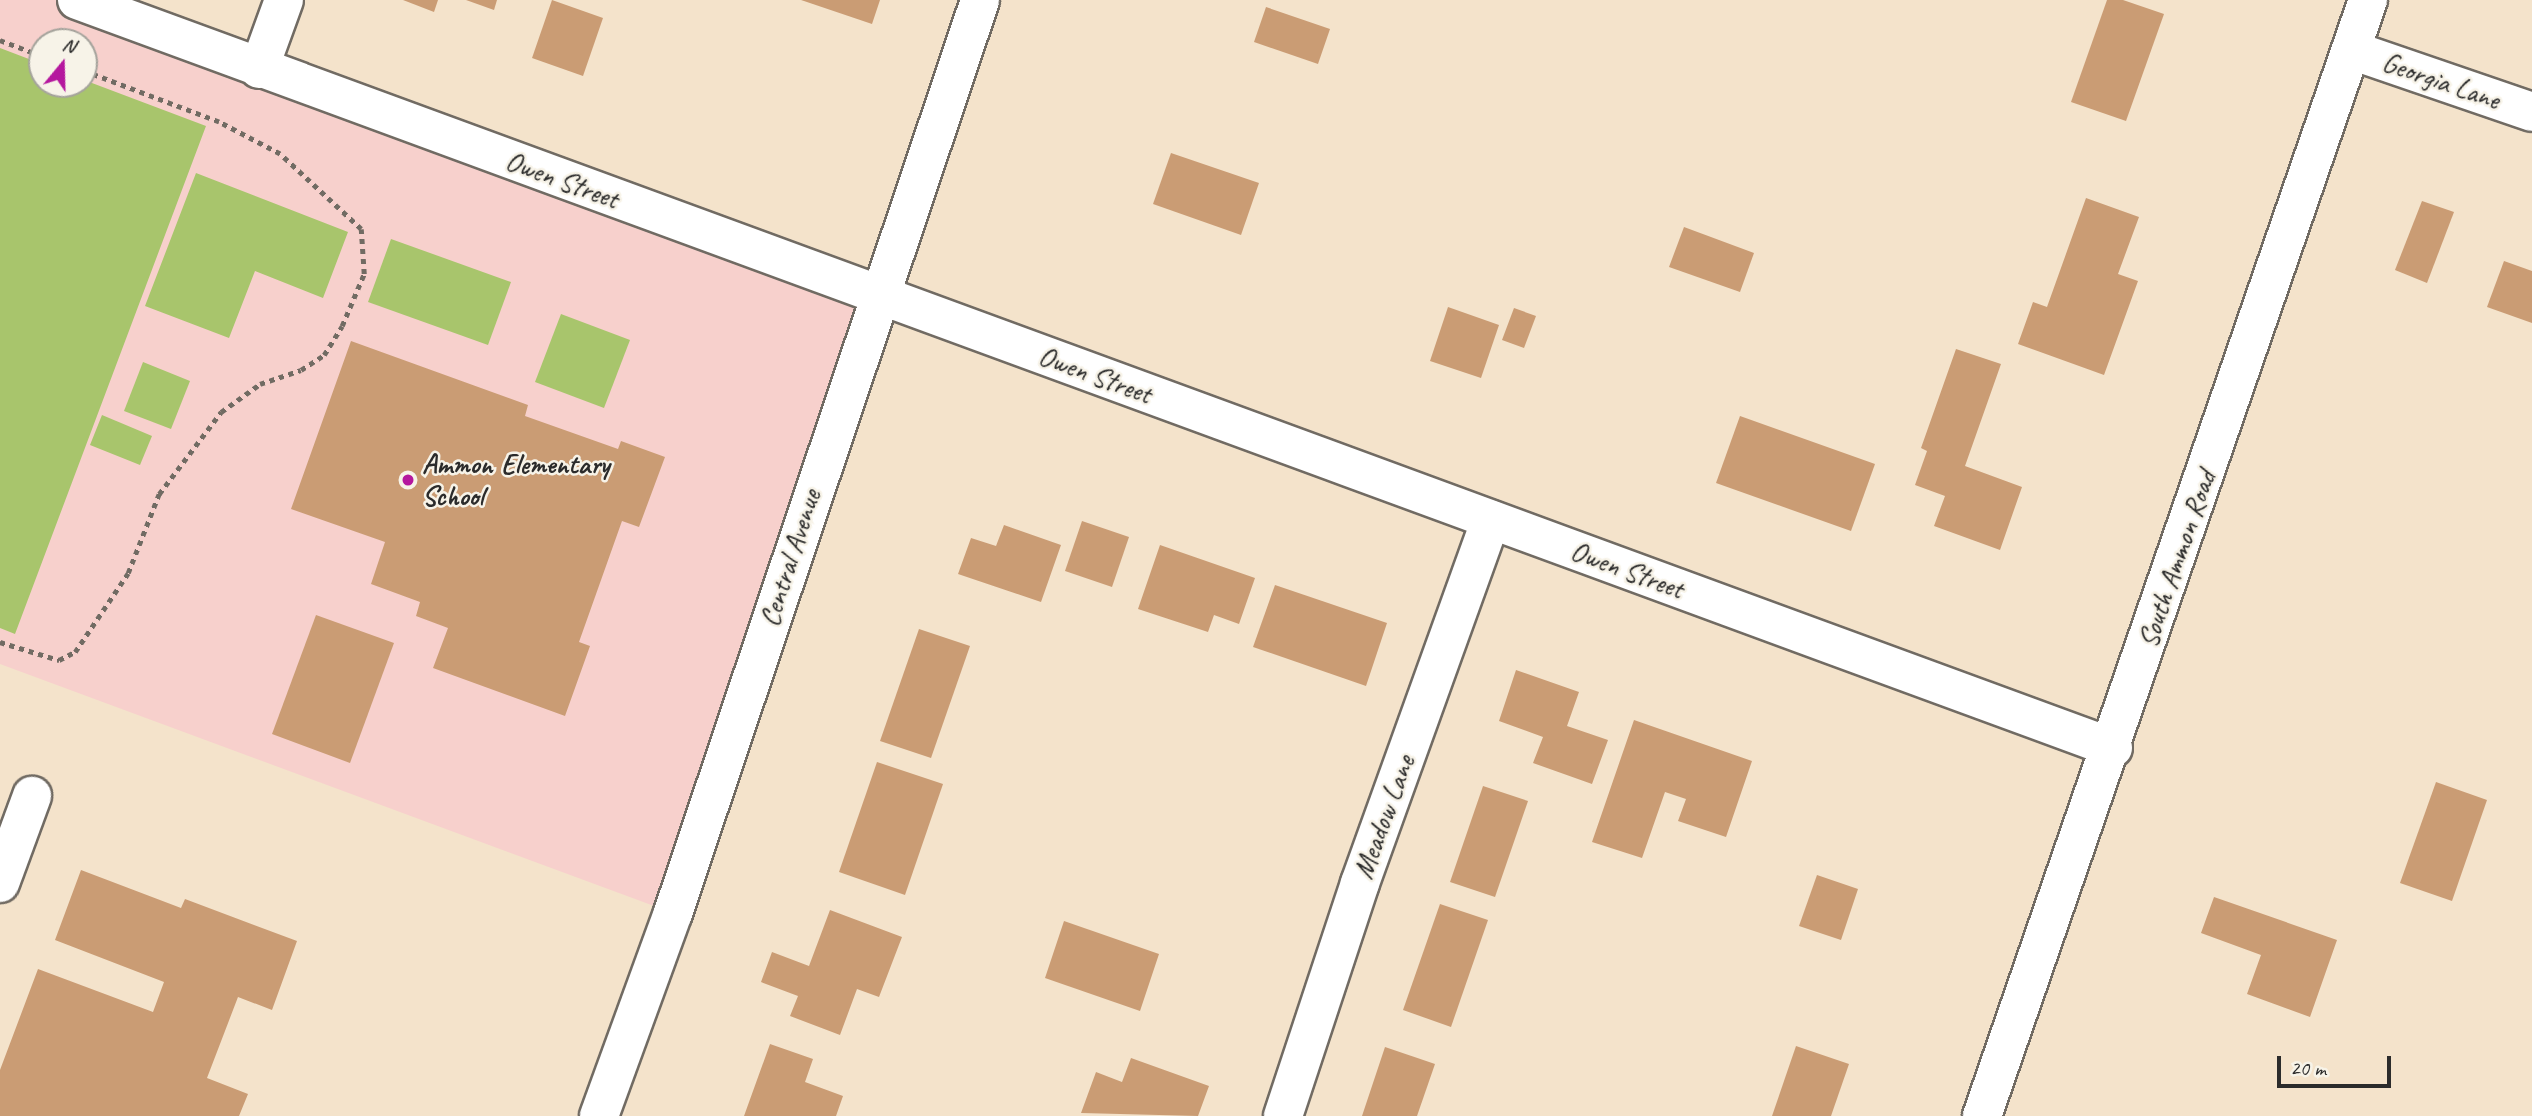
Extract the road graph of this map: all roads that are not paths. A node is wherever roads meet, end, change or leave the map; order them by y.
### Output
1 (77, 0) edge
2 (284, 0) edge
3 (980, 0) edge
4 (2368, 0) edge
5 (2351, 50) junction
6 (259, 69) junction
7 (2532, 112) edge
8 (877, 295) junction
9 (1491, 520) junction
10 (2113, 748) junction
11 (32, 796) dead end
12 (0, 883) edge
13 (599, 1116) edge
14 (1283, 1116) edge
15 (1982, 1116) edge

1 - 6 street, Owen Street
2 - 6 street
3 - 8 street, Central Avenue
4 - 5 street, South Ammon Road
5 - 7 street, Georgia Lane
5 - 10 street, South Ammon Road
6 - 8 street, Owen Street
8 - 9 street, Owen Street
8 - 13 street, Central Avenue
9 - 10 street, Owen Street
9 - 14 street, Meadow Lane
10 - 15 street, South Ammon Road
11 - 12 street

